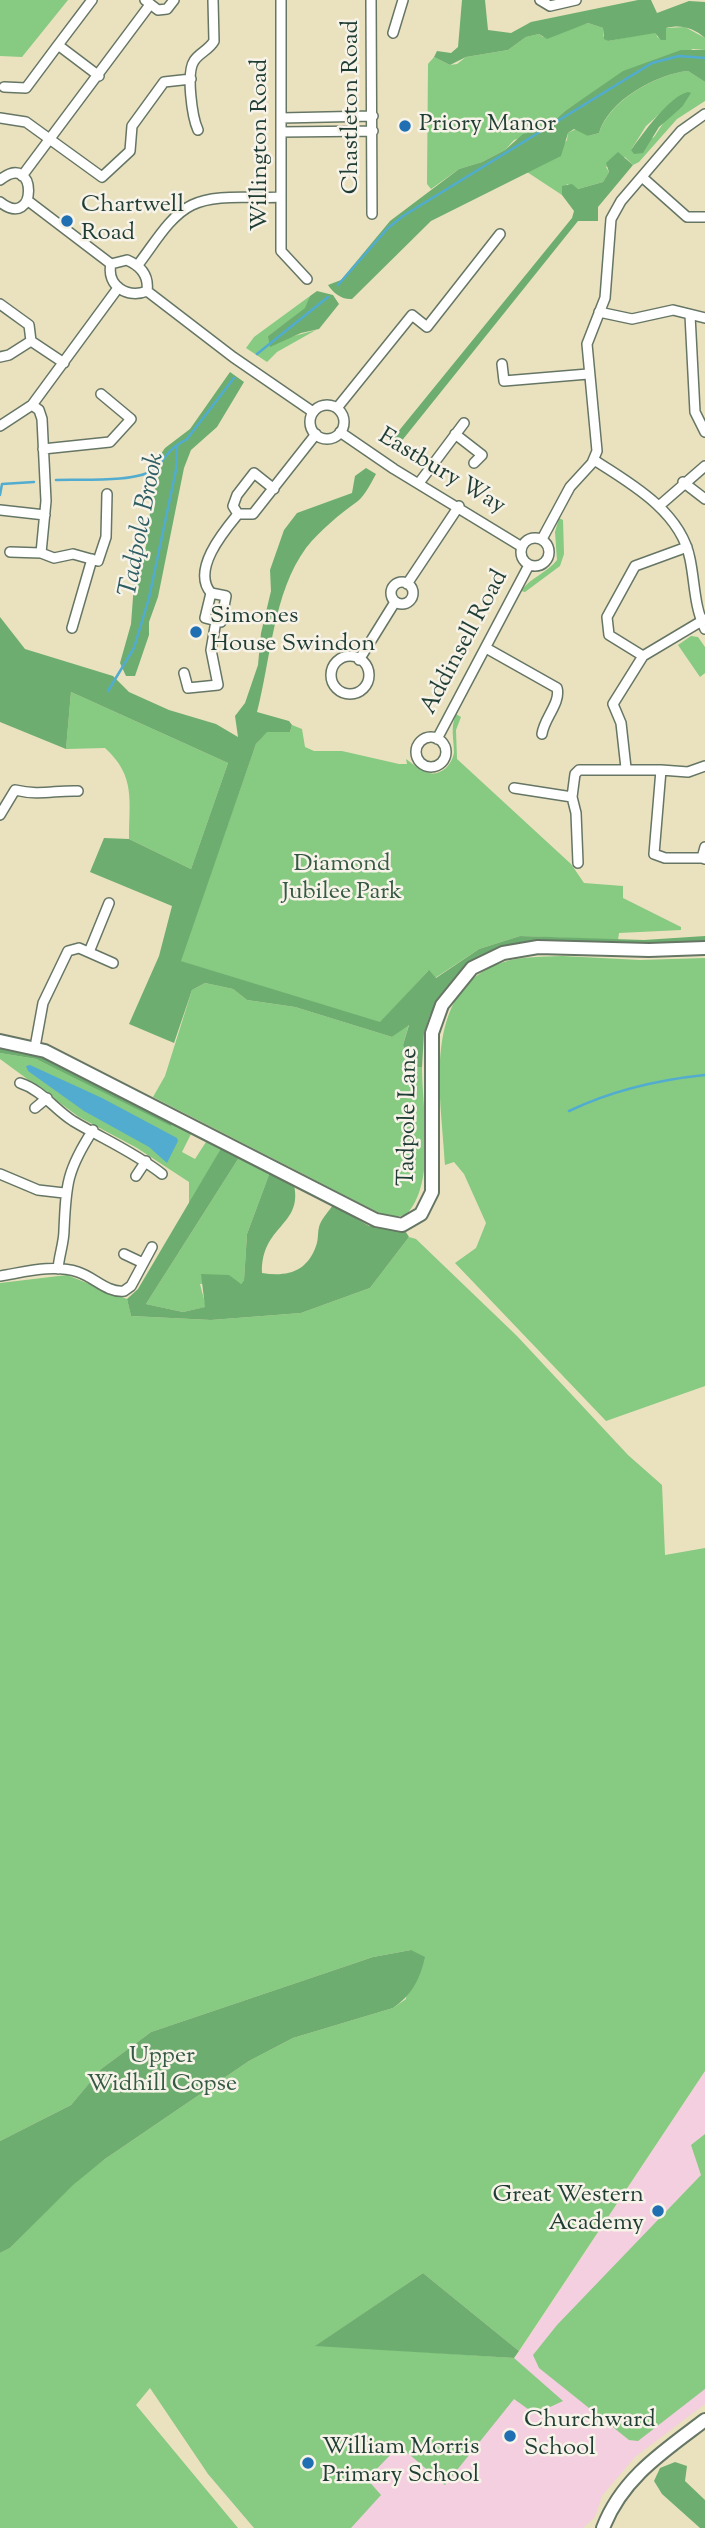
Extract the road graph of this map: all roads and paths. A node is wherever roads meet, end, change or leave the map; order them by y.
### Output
1 (92, 0) edge
2 (174, 0) edge
3 (213, 0) edge
4 (281, 0) edge
5 (371, 0) edge
6 (403, 0) edge
7 (540, 0) edge
8 (576, 0) edge
9 (147, 3) edge
10 (393, 33) dead end
11 (58, 45) junction
12 (99, 76) junction
13 (191, 79) junction
14 (4, 87) dead end
15 (705, 114) edge
16 (373, 116) junction
17 (0, 118) edge
18 (281, 118) junction
19 (198, 130) dead end
20 (373, 131) junction
21 (281, 132) junction
22 (51, 140) junction
23 (22, 176) junction
24 (642, 177) junction
25 (0, 180) edge
26 (279, 197) junction
27 (27, 200) junction
28 (1, 205) edge
29 (372, 214) dead end
30 (705, 217) edge
31 (500, 234) dead end
32 (111, 264) junction
33 (137, 266) junction
34 (307, 279) dead end
35 (118, 288) junction
36 (146, 291) junction
37 (0, 304) edge
38 (599, 312) junction
39 (690, 315) junction
40 (705, 318) edge
41 (31, 341) junction
42 (0, 357) edge
43 (64, 363) junction
44 (502, 364) dead end
45 (588, 374) junction
46 (100, 394) dead end
47 (32, 405) junction
48 (337, 408) junction
49 (313, 412) junction
50 (464, 423) dead end
51 (0, 426) edge
52 (340, 432) junction
53 (705, 432) edge
54 (316, 434) junction
55 (455, 434) junction
56 (43, 449) junction
57 (594, 460) junction
58 (474, 463) dead end
59 (705, 466) edge
60 (684, 482) junction
61 (419, 483) junction
62 (274, 489) junction
63 (107, 494) dead end
64 (705, 499) edge
65 (459, 506) junction
66 (659, 506) junction
67 (0, 510) edge
68 (238, 514) junction
69 (46, 515) junction
70 (542, 539) junction
71 (522, 547) junction
72 (688, 547) junction
73 (10, 552) dead end
74 (41, 553) junction
75 (92, 559) junction
76 (529, 565) junction
77 (407, 584) junction
78 (211, 593) junction
79 (395, 602) junction
80 (216, 621) junction
81 (704, 622) edge
82 (72, 628) dead end
83 (486, 648) junction
84 (642, 656) junction
85 (359, 660) junction
86 (184, 673) dead end
87 (542, 734) dead end
88 (437, 739) dead end
89 (705, 766) edge
90 (626, 768) junction
91 (661, 770) junction
92 (514, 788) dead end
93 (78, 791) dead end
94 (572, 797) junction
95 (0, 815) edge
96 (705, 846) edge
97 (704, 859) edge
98 (578, 863) dead end
99 (109, 903) dead end
100 (705, 948) edge
101 (89, 952) junction
102 (113, 963) dead end
103 (0, 1041) edge
104 (35, 1047) junction
105 (20, 1083) dead end
106 (47, 1098) junction
107 (35, 1108) dead end
108 (93, 1130) junction
109 (146, 1161) junction
110 (0, 1174) edge
111 (162, 1174) dead end
112 (136, 1176) dead end
113 (64, 1193) junction
114 (152, 1247) dead end
115 (124, 1254) dead end
116 (143, 1264) junction
117 (58, 1269) junction
118 (0, 1276) edge
119 (705, 2420) edge
120 (603, 2528) edge

1 - 11 street
2 - 9 street
3 - 13 street
4 - 18 street, Willington Road
5 - 16 street, Chastleton Road
6 - 10 street
7 - 8 street
9 - 12 street
11 - 12 street
11 - 14 street
12 - 22 street
13 - 19 street
13 - 22 street
15 - 24 street
16 - 18 street
16 - 20 street, Chastleton Road
17 - 22 street
18 - 21 street, Willington Road
20 - 21 street
20 - 29 street, Chastleton Road
21 - 26 street, Willington Road
22 - 23 street
23 - 25 street
23 - 27 street
24 - 30 street
24 - 38 street
26 - 33 street
26 - 34 street, Willington Road
27 - 28 street
27 - 32 street
31 - 48 street
32 - 33 street
32 - 35 street
33 - 36 street
35 - 36 street
35 - 43 street
36 - 49 street
37 - 41 street
38 - 39 street
38 - 45 street
39 - 40 street
39 - 53 street
41 - 42 street
41 - 43 street
43 - 47 street
44 - 45 street
45 - 57 street
46 - 56 street
47 - 51 street
47 - 56 street
48 - 49 street
48 - 52 street, Eastbury Way
49 - 54 street
50 - 55 street
52 - 54 street, Eastbury Way
52 - 61 street, Eastbury Way
54 - 62 street
55 - 58 street
55 - 61 street
56 - 69 street
57 - 66 street
57 - 70 street
59 - 60 street
60 - 64 street
60 - 66 street
61 - 65 street, Eastbury Way
62 - 68 street
62 - 68 street
63 - 75 street
65 - 71 street, Eastbury Way
65 - 77 street
66 - 72 street
67 - 69 street
68 - 78 street
69 - 74 street
70 - 71 street, Eastbury Way
70 - 76 street
71 - 76 street, Eastbury Way
72 - 81 street
72 - 84 street
73 - 74 street
74 - 75 street
75 - 82 street
76 - 83 street, Addinsell Road
77 - 79 street
77 - 79 street
78 - 80 street
78 - 80 street
79 - 85 street
80 - 86 street
81 - 84 street
83 - 87 street
83 - 88 street, Addinsell Road
84 - 90 street
85 - 85 street
89 - 91 street
90 - 91 street
90 - 94 street
91 - 97 street
92 - 94 street
93 - 95 street
94 - 98 street
96 - 97 street
99 - 101 street
100 - 104 street, Tadpole Lane
101 - 102 street
101 - 104 street
103 - 104 street, Tadpole Lane
105 - 106 street
106 - 107 street
106 - 108 street
108 - 109 street
108 - 113 street
109 - 111 street
109 - 112 street
110 - 113 street
113 - 117 street
114 - 116 street
115 - 116 street
116 - 117 street
117 - 118 street
119 - 120 street

